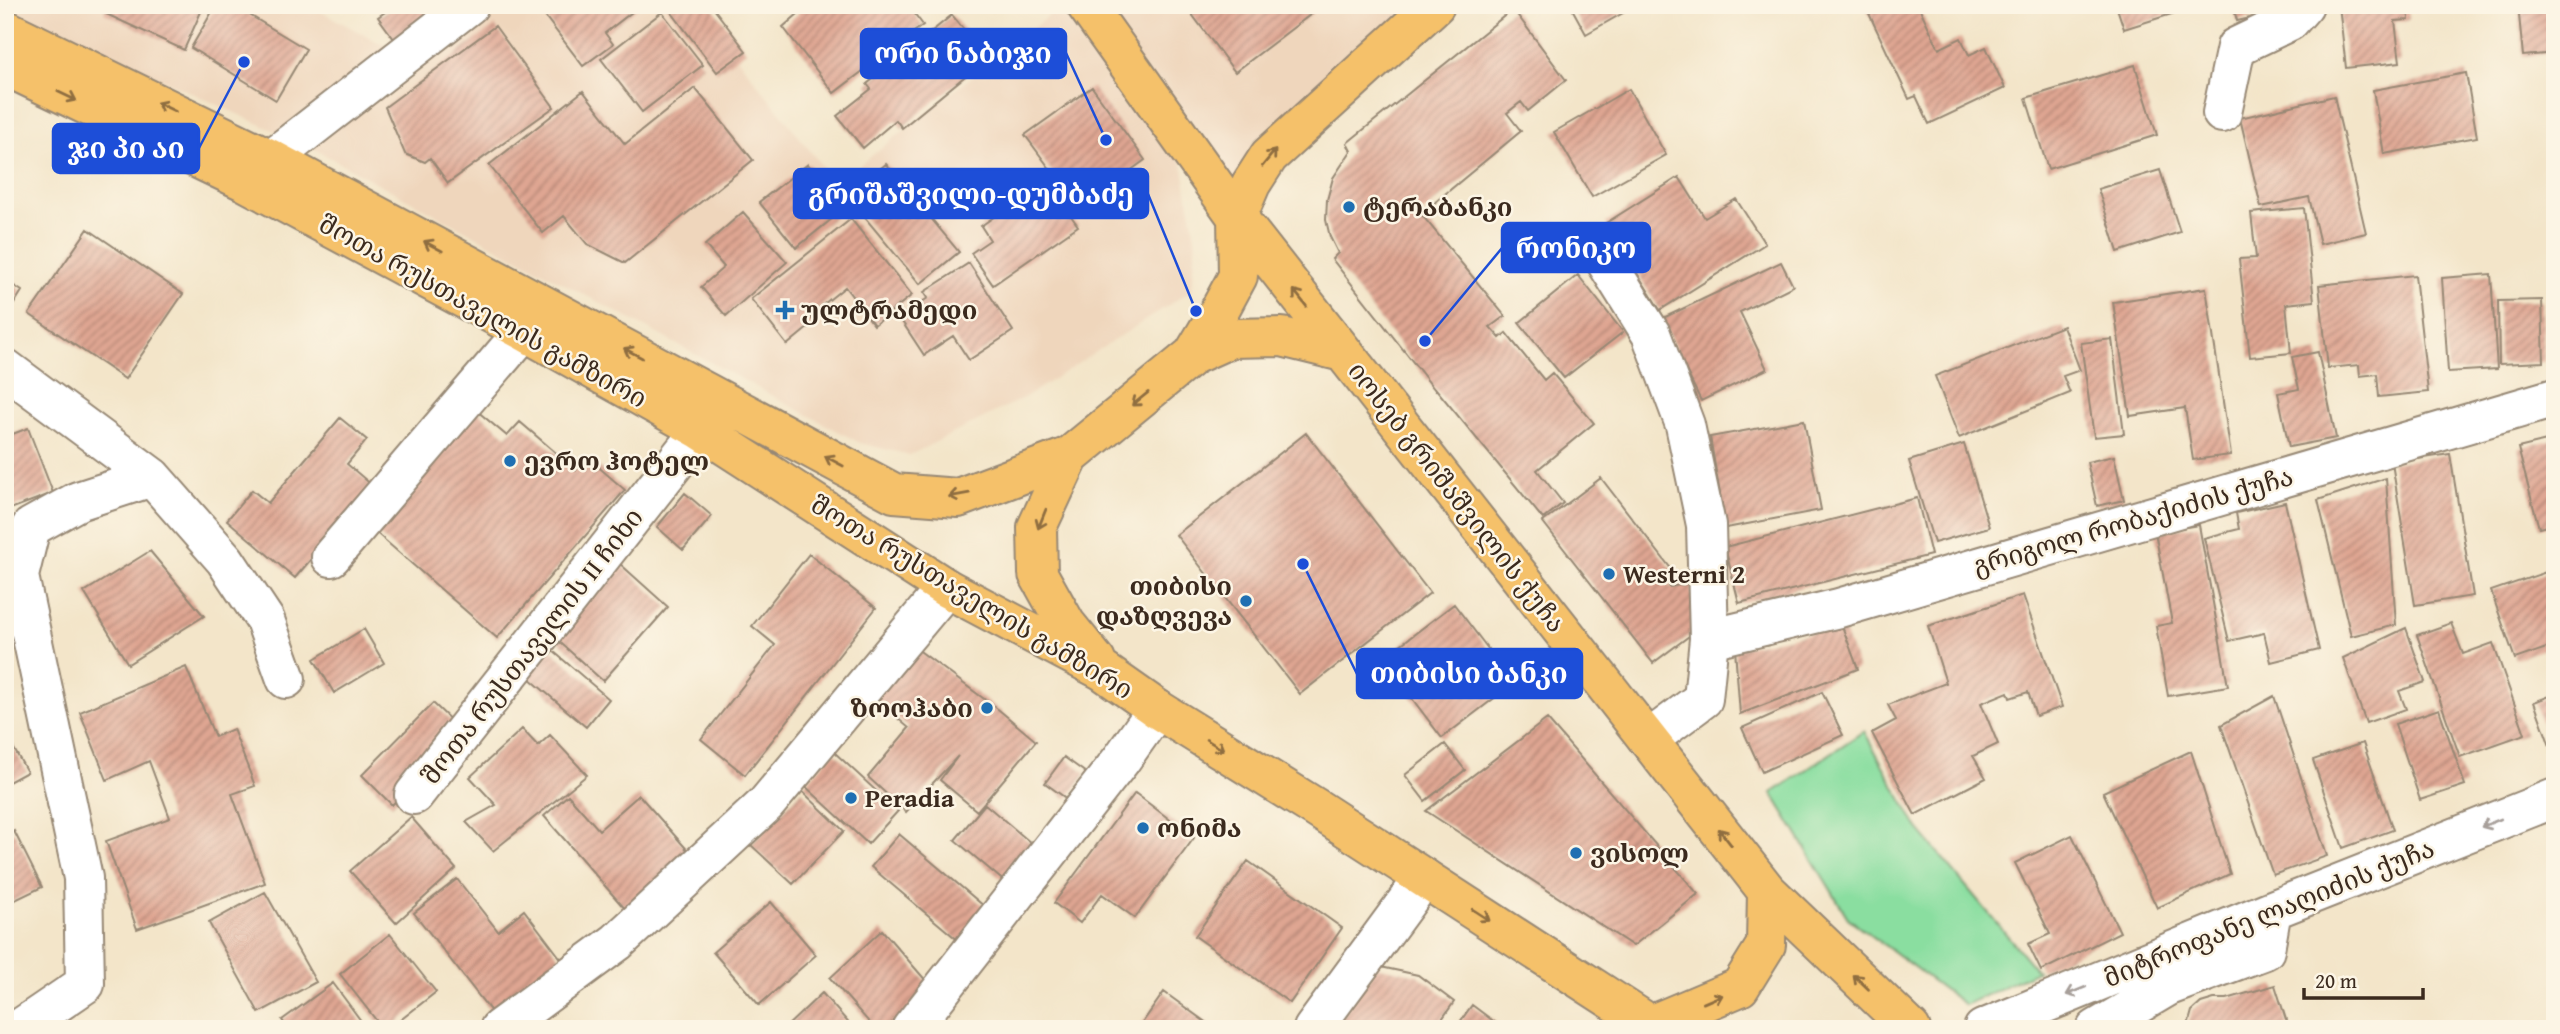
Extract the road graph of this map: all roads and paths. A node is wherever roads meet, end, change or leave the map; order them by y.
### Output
1 (470, 5) edge
2 (1086, 5) edge
3 (1435, 5) edge
4 (2304, 5) edge
5 (5, 29) edge
6 (5, 66) edge
7 (2222, 113) dead end
8 (271, 159) junction
9 (1237, 218) junction
10 (1601, 254) dead end
11 (524, 331) junction
12 (1343, 352) junction
13 (1193, 355) junction
14 (5, 368) edge
15 (2555, 398) edge
16 (701, 430) junction
17 (1070, 456) junction
18 (152, 477) junction
19 (331, 558) dead end
20 (946, 588) junction
21 (1709, 639) junction
22 (1103, 671) junction
23 (286, 679) dead end
24 (1157, 709) junction
25 (1648, 740) junction
26 (414, 795) dead end
27 (2555, 798) edge
28 (1424, 878) junction
29 (1767, 891) junction
30 (2272, 910) junction
31 (1652, 1028) edge
32 (19, 1029) edge
33 (499, 1029) edge
34 (911, 1029) edge
35 (1313, 1029) edge
36 (1911, 1029) edge
37 (1983, 1029) edge
38 (2096, 1029) edge

1 - 8 street
2 - 9 main road, იოსებ გრიშაშვილის ქუჩა
9 -> 3 main road
4 - 7 street
8 -> 5 main road, შოთა რუსთაველის გამზირი
6 -> 11 main road, შოთა რუსთაველის გამზირი
17 -> 8 main road, შოთა რუსთაველის გამზირი
12 -> 9 main road, იოსებ გრიშაშვილის ქუჩა
9 - 13 main road
10 - 21 street
11 - 16 main road, შოთა რუსთაველის გამზირი
11 - 19 street
12 - 13 main road
12 - 25 main road, იოსებ გრიშაშვილის ქუჩა
13 -> 17 main road
14 - 18 street
15 - 21 street, გრიგოლ რობაქიძის ქუჩა
16 - 20 main road, შოთა რუსთაველის გამზირი
16 - 26 street, შოთა რუსთაველის II ჩიხი
17 -> 22 main road
18 - 23 street
18 - 32 street
20 - 22 main road, შოთა რუსთაველის გამზირი
20 - 33 street
21 - 25 street
22 - 24 main road, შოთა რუსთაველის გამზირი
24 -> 28 main road, შოთა რუსთაველის გამზირი
24 - 34 street
29 -> 25 main road, იოსებ გრიშაშვილის ქუჩა
27 -> 30 street, მიტროფანე ლაღიძის ქუჩა
28 -> 31 main road, შოთა რუსთაველის გამზირი
28 - 35 street
31 -> 29 main road
36 -> 29 main road, იოსებ გრიშაშვილის ქუჩა
30 -> 37 street, მიტროფანე ლაღიძის ქუჩა
30 - 38 street

